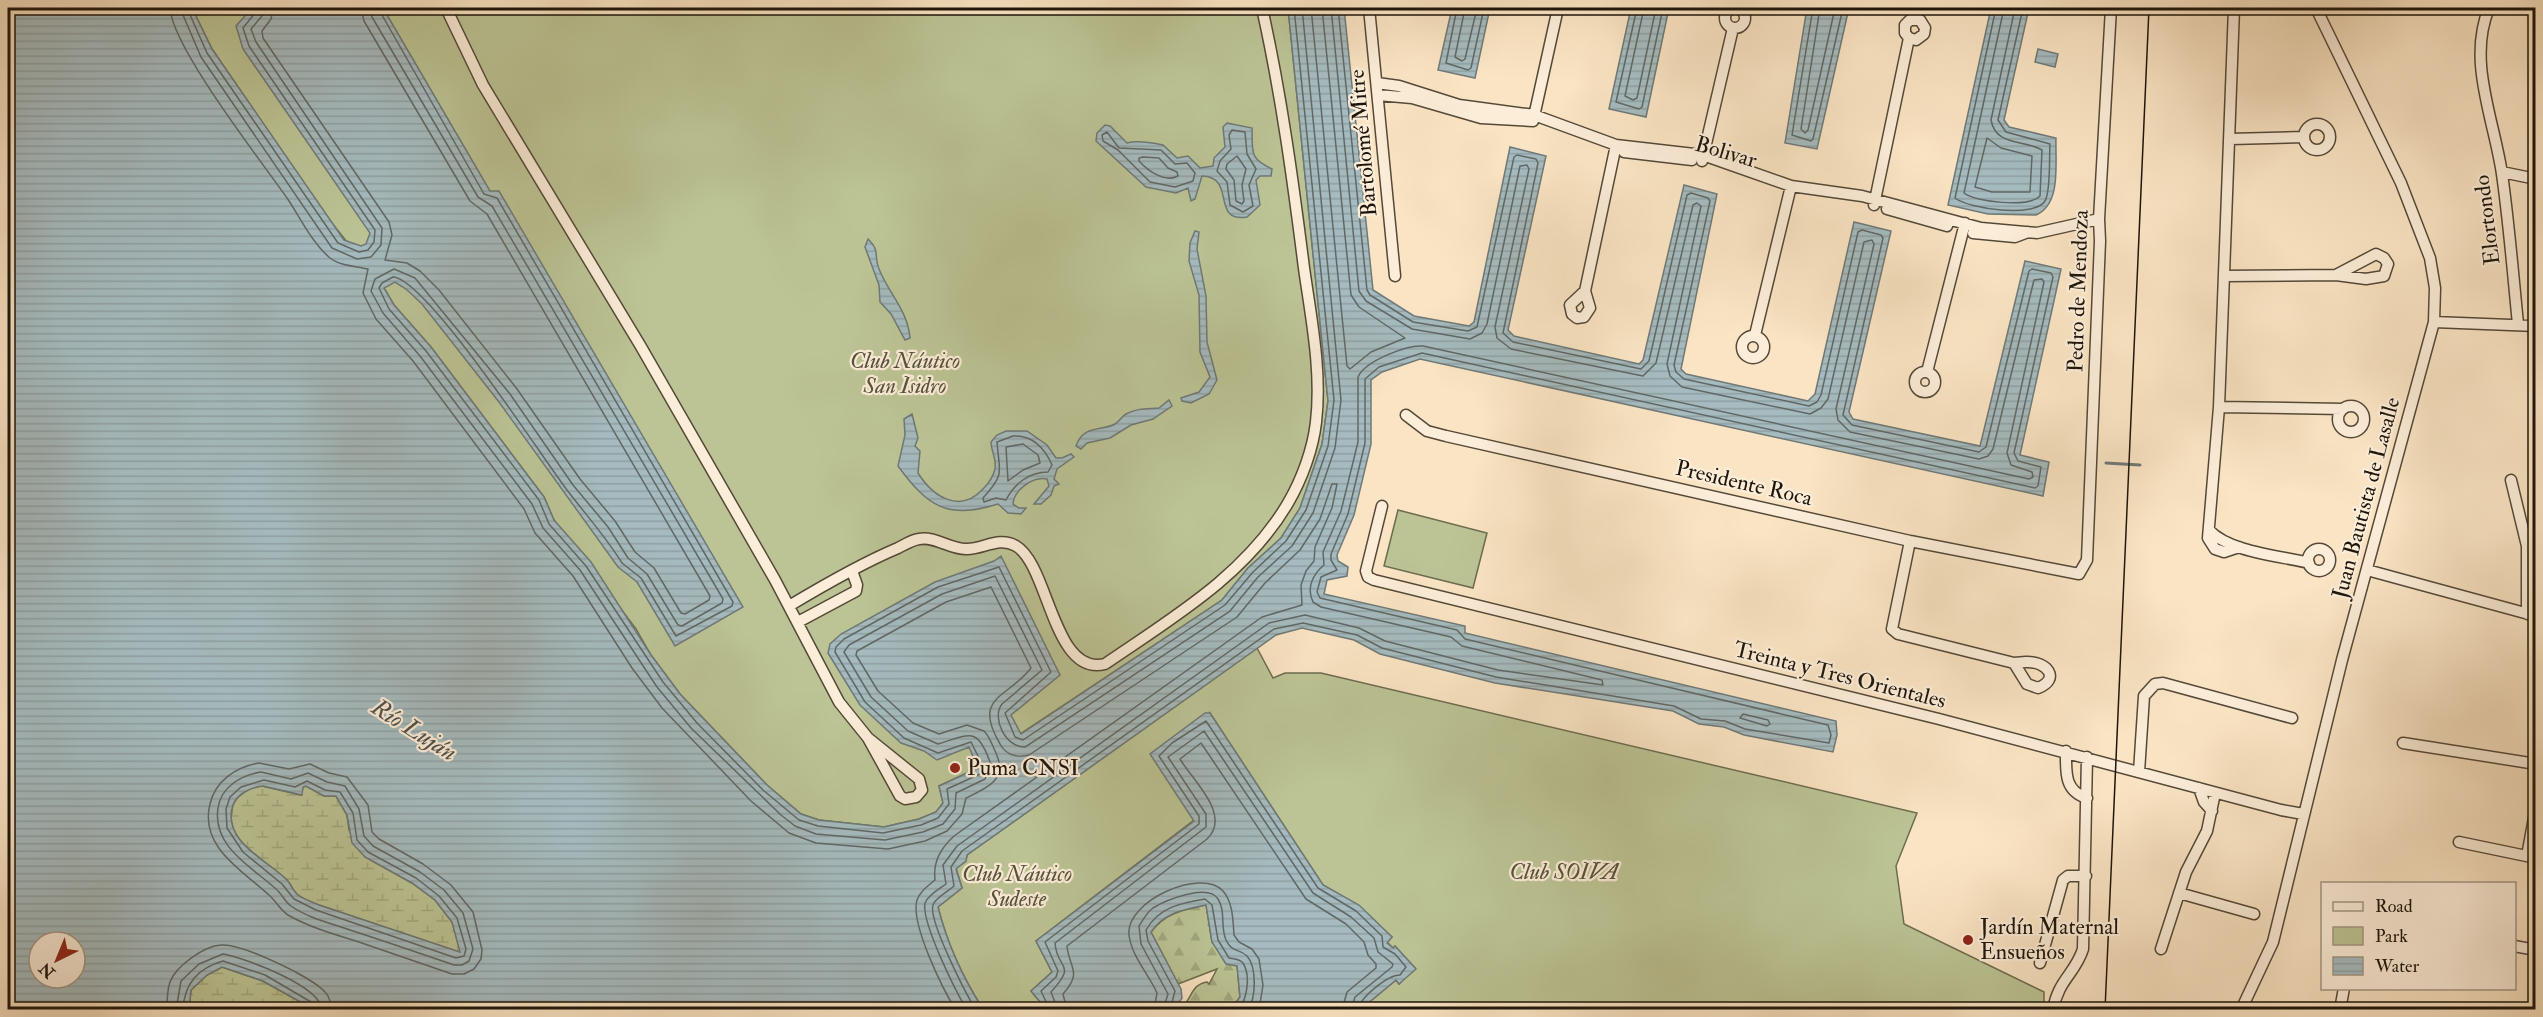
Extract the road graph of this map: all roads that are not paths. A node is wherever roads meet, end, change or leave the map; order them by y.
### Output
1 (446, 8) edge
2 (1262, 8) edge
3 (1369, 8) edge
4 (1558, 8) edge
5 (2111, 8) edge
6 (2234, 8) edge
7 (2316, 8) edge
8 (2489, 8) edge
9 (1733, 28) dead end
10 (1909, 38) dead end
11 (1377, 83) junction
12 (1378, 95) junction
13 (1445, 105) junction
14 (1534, 118) junction
15 (2304, 137) dead end
16 (2230, 139) junction
17 (1615, 148) junction
18 (1702, 158) junction
19 (2502, 172) junction
20 (2535, 178) edge
21 (1790, 189) junction
22 (1874, 202) junction
23 (2099, 219) junction
24 (1963, 226) junction
25 (2336, 275) dead end
26 (1395, 276) dead end
27 (2224, 276) junction
28 (1583, 297) dead end
29 (2434, 322) junction
30 (2518, 324) junction
31 (2535, 326) edge
32 (1755, 336) dead end
33 (1927, 372) dead end
34 (2219, 406) junction
35 (2343, 409) dead end
36 (1406, 415) dead end
37 (2511, 480) dead end
38 (1382, 506) dead end
39 (1910, 541) junction
40 (2309, 563) dead end
41 (2367, 570) junction
42 (852, 571) junction
43 (2079, 574) joint
44 (789, 606) junction
45 (2531, 615) edge
46 (798, 621) junction
47 (2014, 663) dead end
48 (2292, 718) dead end
49 (868, 738) junction
50 (2403, 742) dead end
51 (2066, 751) junction
52 (2087, 757) junction
53 (2535, 764) edge
54 (2139, 772) junction
55 (2199, 788) junction
56 (2215, 793) junction
57 (2087, 798) junction
58 (2535, 807) edge
59 (2212, 811) junction
60 (2302, 814) junction
61 (2459, 842) dead end
62 (2531, 857) edge
63 (2086, 876) junction
64 (2179, 893) junction
65 (2254, 914) dead end
66 (2516, 946) edge
67 (2161, 949) dead end
68 (2535, 950) edge
69 (2040, 963) dead end
70 (2344, 990) edge
71 (2053, 1010) edge
72 (2127, 1010) edge
73 (2133, 1010) edge
74 (2241, 1010) edge
75 (2340, 1010) edge

1 - 44 street
2 - 42 street
3 - 11 street, Bartolomé Mitre
4 - 14 street
5 - 23 street, Pedro de Mendoza
6 - 16 street
7 - 29 street, Juan Bautista de Lasalle
8 - 19 street, Elortondo
9 - 18 street
10 - 22 street
11 - 12 street, Bartolomé Mitre
11 - 13 street, Bolivar
12 - 13 street, Bolivar
12 - 26 street, Bartolomé Mitre
13 - 14 street, Bolivar
14 - 17 street, Bolivar
15 - 16 street
16 - 27 street
17 - 18 street, Bolivar
17 - 28 street
18 - 21 street, Bolivar
19 - 20 street
19 - 30 street, Elortondo
21 - 22 street, Bolivar
21 - 32 street
22 - 24 street, Bolivar
23 - 24 street, Bolivar
23 - 43 street, Pedro de Mendoza
24 - 33 street
25 - 27 street
27 - 34 street
29 - 30 street
29 - 41 street, Juan Bautista de Lasalle
30 - 31 street
34 - 35 street
34 - 40 street
36 - 39 street, Presidente Roca
37 - 45 street
38 - 51 street, Treinta y Tres Orientales
39 - 43 street, Presidente Roca
39 - 47 street
41 - 45 street
41 - 60 street, Juan Bautista de Lasalle
42 - 44 street
42 - 46 street
44 - 46 street
46 - 49 street
48 - 54 street
49 - 49 street
50 - 53 street
51 - 52 street, Treinta y Tres Orientales
51 - 57 street
52 - 54 street, Treinta y Tres Orientales
52 - 57 street
54 - 55 street, Treinta y Tres Orientales
55 - 56 street, Treinta y Tres Orientales
55 - 59 street
56 - 59 street
56 - 60 street, Treinta y Tres Orientales
57 - 63 street
58 - 62 street
59 - 64 street
60 - 74 street, Juan Bautista de Lasalle
61 - 62 street
63 - 69 street
63 - 71 street
64 - 65 street
64 - 67 street
66 - 68 street
70 - 75 street
72 - 73 street

